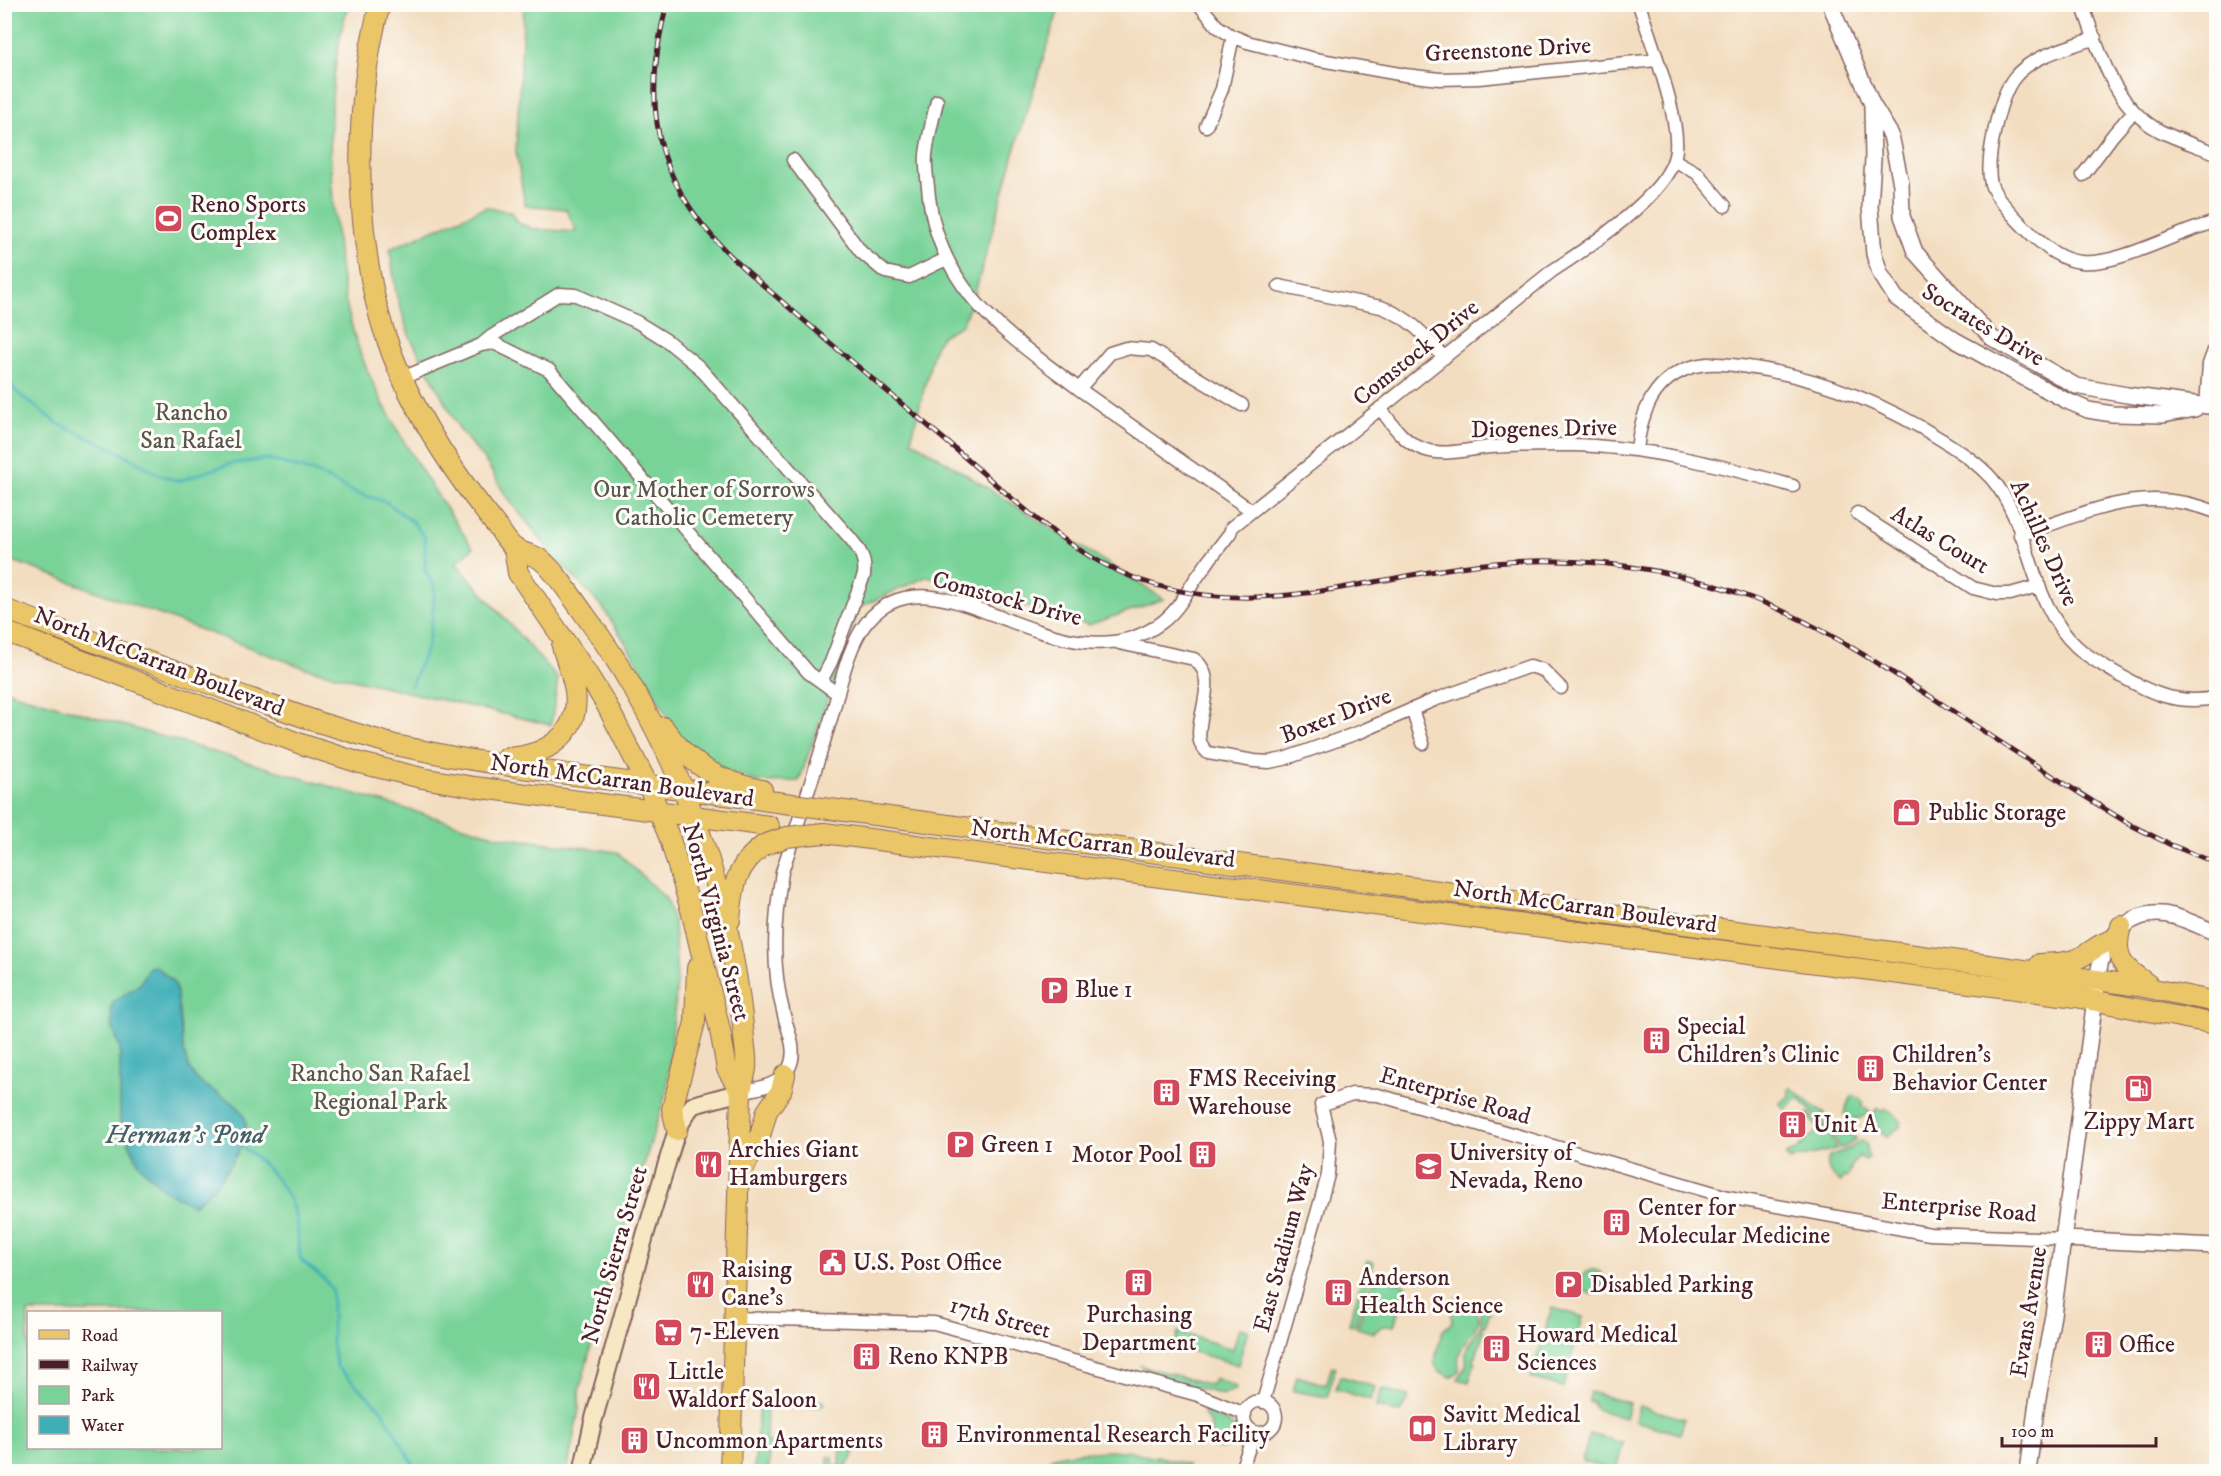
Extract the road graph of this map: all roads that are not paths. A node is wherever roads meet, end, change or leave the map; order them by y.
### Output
1 (380, 4) edge
2 (1199, 4) edge
3 (1640, 4) edge
4 (1830, 4) edge
5 (2082, 4) edge
6 (1233, 36) junction
7 (2095, 38) junction
8 (1656, 60) junction
9 (937, 100) dead end
10 (1872, 104) junction
11 (2134, 111) junction
12 (1206, 126) dead end
13 (2217, 153) edge
14 (793, 160) dead end
15 (1674, 160) junction
16 (2083, 175) dead end
17 (1725, 206) dead end
18 (2217, 222) edge
19 (946, 259) junction
20 (1279, 286) dead end
21 (481, 345) junction
22 (2217, 345) edge
23 (1444, 358) junction
24 (402, 378) junction
25 (1079, 388) junction
26 (1242, 405) dead end
27 (2211, 406) edge
28 (1380, 408) junction
29 (1637, 449) junction
30 (1793, 486) dead end
31 (1252, 511) junction
32 (2217, 512) edge
33 (1857, 513) dead end
34 (2020, 535) junction
35 (514, 548) junction
36 (2039, 586) junction
37 (4, 609) edge
38 (555, 626) junction
39 (4, 631) edge
40 (1112, 642) junction
41 (821, 681) junction
42 (1561, 688) dead end
43 (838, 694) junction
44 (2217, 698) edge
45 (640, 700) junction
46 (1412, 709) junction
47 (1423, 742) dead end
48 (454, 757) junction
49 (648, 785) junction
50 (682, 790) junction
51 (778, 798) junction
52 (659, 812) junction
53 (694, 817) junction
54 (766, 835) junction
55 (2217, 933) edge
56 (2115, 934) junction
57 (698, 938) junction
58 (729, 938) junction
59 (1996, 966) junction
60 (2098, 980) junction
61 (2157, 990) junction
62 (2095, 1000) junction
63 (2217, 1002) edge
64 (2217, 1024) edge
65 (785, 1075) junction
66 (741, 1092) junction
67 (1321, 1105) joint
68 (677, 1130) junction
69 (739, 1177) junction
70 (2064, 1239) junction
71 (2217, 1246) edge
72 (734, 1318) junction
73 (1263, 1402) junction
74 (1245, 1414) junction
75 (1255, 1432) junction
76 (582, 1472) edge
77 (730, 1472) edge
78 (1240, 1472) edge
79 (2028, 1472) edge

1 - 24 main road, North Virginia Street
2 - 6 street, Greenstone Drive
3 - 8 street, Comstock Drive
4 - 10 street, Socrates Drive
5 - 7 street
6 - 8 street, Greenstone Drive
6 - 12 street
7 - 11 street
7 - 18 street
8 - 15 street, Comstock Drive
9 - 19 street
10 - 27 street, Socrates Drive
10 - 27 street, Socrates Drive
11 - 13 street
11 - 16 street
14 - 19 street
15 - 17 street
15 - 23 street, Comstock Drive
19 - 25 street
20 - 23 street
21 - 24 street
21 - 41 street
21 - 41 street
22 - 27 street
23 - 28 street, Comstock Drive
24 - 35 main road, North Virginia Street
25 - 26 street
25 - 31 street
28 - 29 street, Diogenes Drive
28 - 31 street, Comstock Drive
29 - 30 street, Diogenes Drive
29 - 34 street, Achilles Drive
31 - 40 street, Comstock Drive
32 - 34 street
33 - 36 street, Atlas Court
34 - 36 street, Achilles Drive
35 - 38 main road, North Virginia Street
35 - 45 main road, North Virginia Street
36 - 44 street, Achilles Drive
37 - 48 main road, North McCarran Boulevard
38 - 48 main road
38 - 49 main road, North Virginia Street
39 - 52 main road, North McCarran Boulevard
40 - 43 street, Comstock Drive
40 - 46 street, Boxer Drive
41 - 43 street
42 - 46 street, Boxer Drive
43 - 65 street, Comstock Drive
45 - 50 main road, North Virginia Street
45 - 51 main road
46 - 47 street, Boxer Drive
48 - 49 main road, North McCarran Boulevard
49 - 50 main road, North McCarran Boulevard
49 - 52 main road, North Virginia Street
50 - 51 main road, North McCarran Boulevard
50 - 53 main road, North Virginia Street
51 - 59 main road, North McCarran Boulevard, bridge
52 - 53 main road, North McCarran Boulevard
52 - 57 main road, North Virginia Street
53 - 54 main road, North McCarran Boulevard
53 - 58 main road, North Virginia Street
54 - 58 main road
54 - 62 main road, North McCarran Boulevard, bridge
55 - 56 street
56 - 59 main road
56 - 60 street
56 - 61 main road
57 - 66 main road, North Virginia Street
57 - 68 main road
58 - 66 main road, North Virginia Street
59 - 60 main road, North McCarran Boulevard
60 - 61 main road, North McCarran Boulevard
60 - 62 street, Evans Avenue
61 - 63 main road, North McCarran Boulevard
62 - 64 main road, North McCarran Boulevard
62 - 70 street, Evans Avenue
65 - 66 street
65 - 69 main road
66 - 68 main road, North Sierra Street
66 - 69 main road, North Virginia Street
67 - 70 street, Enterprise Road
67 - 73 street, East Stadium Way
68 - 76 main road, North Sierra Street
69 - 72 main road, North Virginia Street
70 - 71 street, Enterprise Road
70 - 79 street, Evans Avenue
72 - 74 street, 17th Street
72 - 77 main road, North Virginia Street
73 - 74 street
73 - 75 street
74 - 75 street
75 - 78 street

